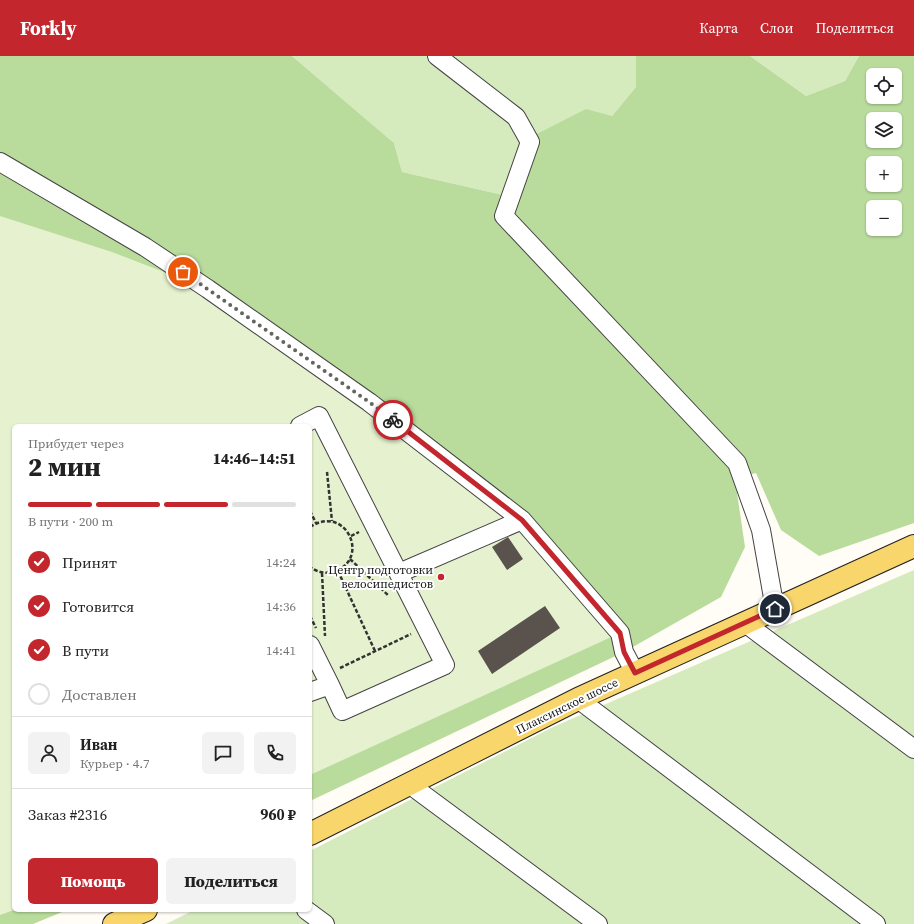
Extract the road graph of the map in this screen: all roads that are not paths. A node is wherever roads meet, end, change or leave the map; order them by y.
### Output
1 (437, 56) edge
2 (0, 162) edge
3 (304, 424) edge
4 (522, 520) junction
5 (914, 546) edge
6 (399, 573) junction
7 (775, 609) junction
8 (745, 623) junction
9 (317, 638) edge
10 (635, 673) junction
11 (333, 678) junction
12 (312, 691) edge
13 (578, 699) junction
14 (914, 749) edge
15 (409, 784) junction
16 (312, 833) edge
17 (141, 912) edge
18 (309, 912) edge
19 (114, 924) edge
20 (325, 924) edge
21 (598, 924) edge
22 (876, 924) edge

1 - 7 lane
2 - 4 lane
3 - 6 lane
4 - 6 lane
4 - 10 lane
5 - 7 main road, Плаксинское шоссе
6 - 11 lane
7 - 8 main road, Плаксинское шоссе
8 - 10 main road, Плаксинское шоссе
8 - 14 lane
9 - 11 lane
10 - 13 main road, Плаксинское шоссе
11 - 12 lane
13 - 15 main road, Плаксинское шоссе
13 - 22 lane
15 - 16 main road, Плаксинское шоссе
15 - 21 lane
17 - 19 main road
18 - 20 lane

